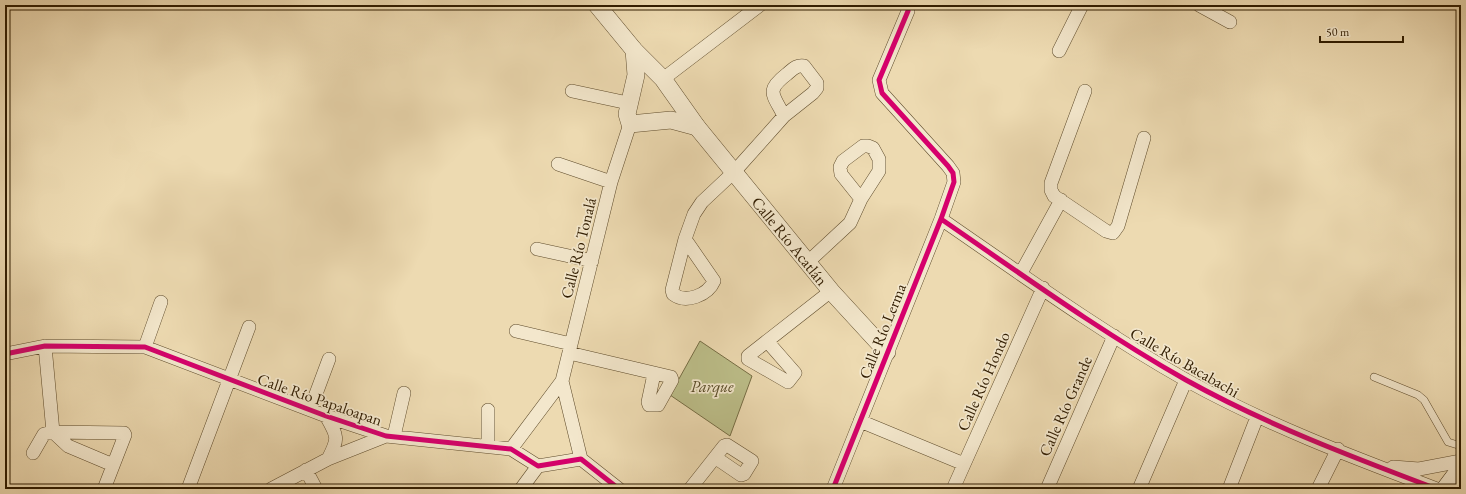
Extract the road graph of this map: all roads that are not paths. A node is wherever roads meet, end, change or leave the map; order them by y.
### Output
1 (597, 5) edge
2 (760, 5) edge
3 (1199, 5) edge
4 (1080, 6) edge
5 (747, 10) edge
6 (908, 10) dead end
7 (1230, 22) dead end
8 (634, 50) junction
9 (1059, 51) dead end
10 (658, 74) junction
11 (636, 75) junction
12 (572, 91) dead end
13 (1085, 91) dead end
14 (680, 102) junction
15 (628, 103) junction
16 (784, 116) dead end
17 (671, 120) junction
18 (630, 124) junction
19 (697, 127) junction
20 (1144, 138) dead end
21 (558, 164) dead end
22 (734, 172) junction
23 (611, 182) junction
24 (861, 199) dead end
25 (1061, 200) junction
26 (941, 219) junction
27 (685, 239) dead end
28 (537, 249) dead end
29 (592, 261) junction
30 (808, 262) junction
31 (1021, 273) junction
32 (1043, 288) junction
33 (831, 292) junction
34 (161, 302) dead end
35 (249, 327) dead end
36 (516, 331) dead end
37 (1114, 336) junction
38 (767, 341) dead end
39 (45, 346) junction
40 (145, 347) junction
41 (570, 349) junction
42 (887, 352) junction
43 (5, 354) edge
44 (329, 359) dead end
45 (654, 374) dead end
46 (1374, 377) dead end
47 (229, 380) junction
48 (1186, 380) junction
49 (562, 381) junction
50 (404, 393) dead end
51 (310, 410) junction
52 (488, 410) dead end
53 (326, 416) junction
54 (1258, 417) junction
55 (860, 421) junction
56 (53, 432) junction
57 (390, 436) junction
58 (488, 445) junction
59 (1461, 446) edge
60 (511, 449) junction
61 (1338, 449) junction
62 (33, 453) dead end
63 (716, 458) junction
64 (328, 459) junction
65 (580, 460) junction
66 (1461, 461) edge
67 (1369, 463) junction
68 (964, 464) junction
69 (112, 466) junction
70 (538, 466) junction
71 (1461, 469) edge
72 (306, 470) junction
73 (104, 489) edge
74 (188, 489) edge
75 (271, 489) edge
76 (316, 489) edge
77 (521, 489) edge
78 (619, 489) edge
79 (690, 489) edge
80 (833, 489) edge
81 (953, 489) edge
82 (1047, 489) edge
83 (1139, 489) edge
84 (1229, 489) edge
85 (1318, 489) edge
86 (1437, 489) edge
87 (1446, 489) edge

1 - 8 street, Calle Río Acatlán
2 - 5 street
3 - 7 street
4 - 9 street
5 - 10 street
6 - 26 street, Calle Río Lerma
8 - 10 street, Calle Río Acatlán
8 - 11 street
10 - 11 street
10 - 14 street, Calle Río Acatlán
11 - 15 street
12 - 15 street
13 - 25 street
14 - 17 street
14 - 19 street, Calle Río Acatlán
15 - 18 street
16 - 22 street
17 - 18 street
17 - 19 street
18 - 23 street, Calle Río Tonalá
19 - 22 street, Calle Río Acatlán
20 - 25 street
21 - 23 street
22 - 27 street
22 - 30 street, Calle Río Acatlán
23 - 29 street, Calle Río Tonalá
24 - 30 street
25 - 31 street
26 - 31 street, Calle Río Bacabachi
26 - 42 street, Calle Río Lerma
28 - 29 street
29 - 41 street, Calle Río Tonalá
30 - 33 street, Calle Río Acatlán
31 - 32 street, Calle Río Bacabachi
32 - 37 street, Calle Río Bacabachi
32 - 68 street, Calle Río Hondo
33 - 38 street
33 - 42 street, Calle Río Acatlán
34 - 40 street
35 - 47 street
36 - 41 street
37 - 48 street, Calle Río Bacabachi
37 - 82 street, Calle Río Grande
39 - 40 street, Calle Río Papaloapan
39 - 43 street, Calle Río Papaloapan
39 - 56 street
40 - 47 street, Calle Río Papaloapan
41 - 45 street
41 - 49 street, Calle Río Tonalá
42 - 55 street, Calle Río Lerma
44 - 51 street
46 - 59 lane
47 - 51 street, Calle Río Papaloapan
47 - 74 street
48 - 54 street, Calle Río Bacabachi
48 - 83 street
49 - 60 street, Calle Río Tonalá
49 - 65 street, Calle Río Tonalá
50 - 57 street
51 - 53 street, Calle Río Papaloapan
52 - 58 street
53 - 57 street, Calle Río Papaloapan
53 - 64 street
54 - 61 street, Calle Río Bacabachi
54 - 84 street
55 - 68 street
55 - 80 street, Calle Río Lerma
56 - 62 street
56 - 69 street
56 - 69 street
57 - 58 street, Calle Río Papaloapan
57 - 64 street
58 - 60 street, Calle Río Papaloapan
60 - 70 street, Calle Río Papaloapan
61 - 67 street, Calle Río Bacabachi
61 - 85 street
63 - 63 street
63 - 79 street
64 - 72 street
65 - 70 street
65 - 78 street
66 - 67 street, Calle Río Bacabachi
67 - 86 street, Calle Río Bacabachi
68 - 81 street, Calle Río Hondo
69 - 73 street
70 - 77 street
71 - 87 main road
72 - 75 street
72 - 76 street

